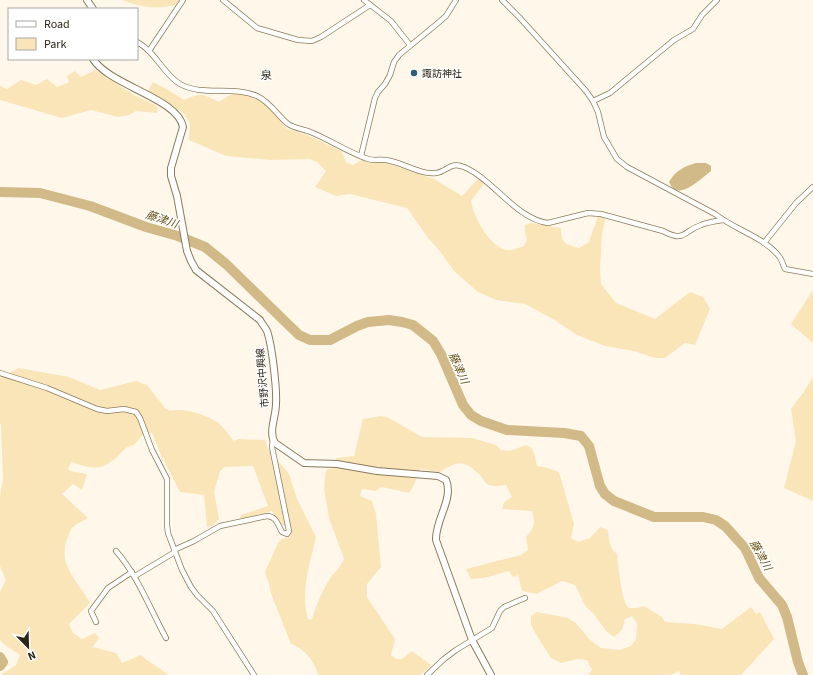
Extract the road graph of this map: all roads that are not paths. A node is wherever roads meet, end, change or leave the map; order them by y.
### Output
1 (183, 0) edge
2 (223, 0) edge
3 (364, 0) edge
4 (456, 0) edge
5 (502, 0) edge
6 (717, 0) edge
7 (370, 5) junction
8 (138, 43) edge
9 (410, 45) junction
10 (149, 51) junction
11 (94, 60) edge
12 (593, 102) junction
13 (361, 156) junction
14 (813, 187) edge
15 (723, 220) junction
16 (764, 243) junction
17 (813, 274) edge
18 (0, 373) edge
19 (273, 439) junction
20 (116, 551) dead end
21 (174, 551) junction
22 (133, 574) junction
23 (525, 598) dead end
24 (96, 622) dead end
25 (166, 638) dead end
26 (472, 640) junction
27 (251, 674) edge
28 (427, 675) edge
29 (491, 675) edge

1 - 10 street
2 - 7 street
3 - 7 street
4 - 9 street
5 - 12 street
6 - 12 street
7 - 9 street
8 - 10 street
9 - 13 street
10 - 13 street
11 - 19 main road, 市野沢中興線
12 - 15 street
13 - 15 street
14 - 16 street
15 - 16 street
16 - 17 street
18 - 21 street
19 - 21 street
19 - 26 main road
20 - 22 street
21 - 22 street
21 - 27 street
22 - 24 street
22 - 25 street
23 - 26 street
26 - 28 street
26 - 29 main road

